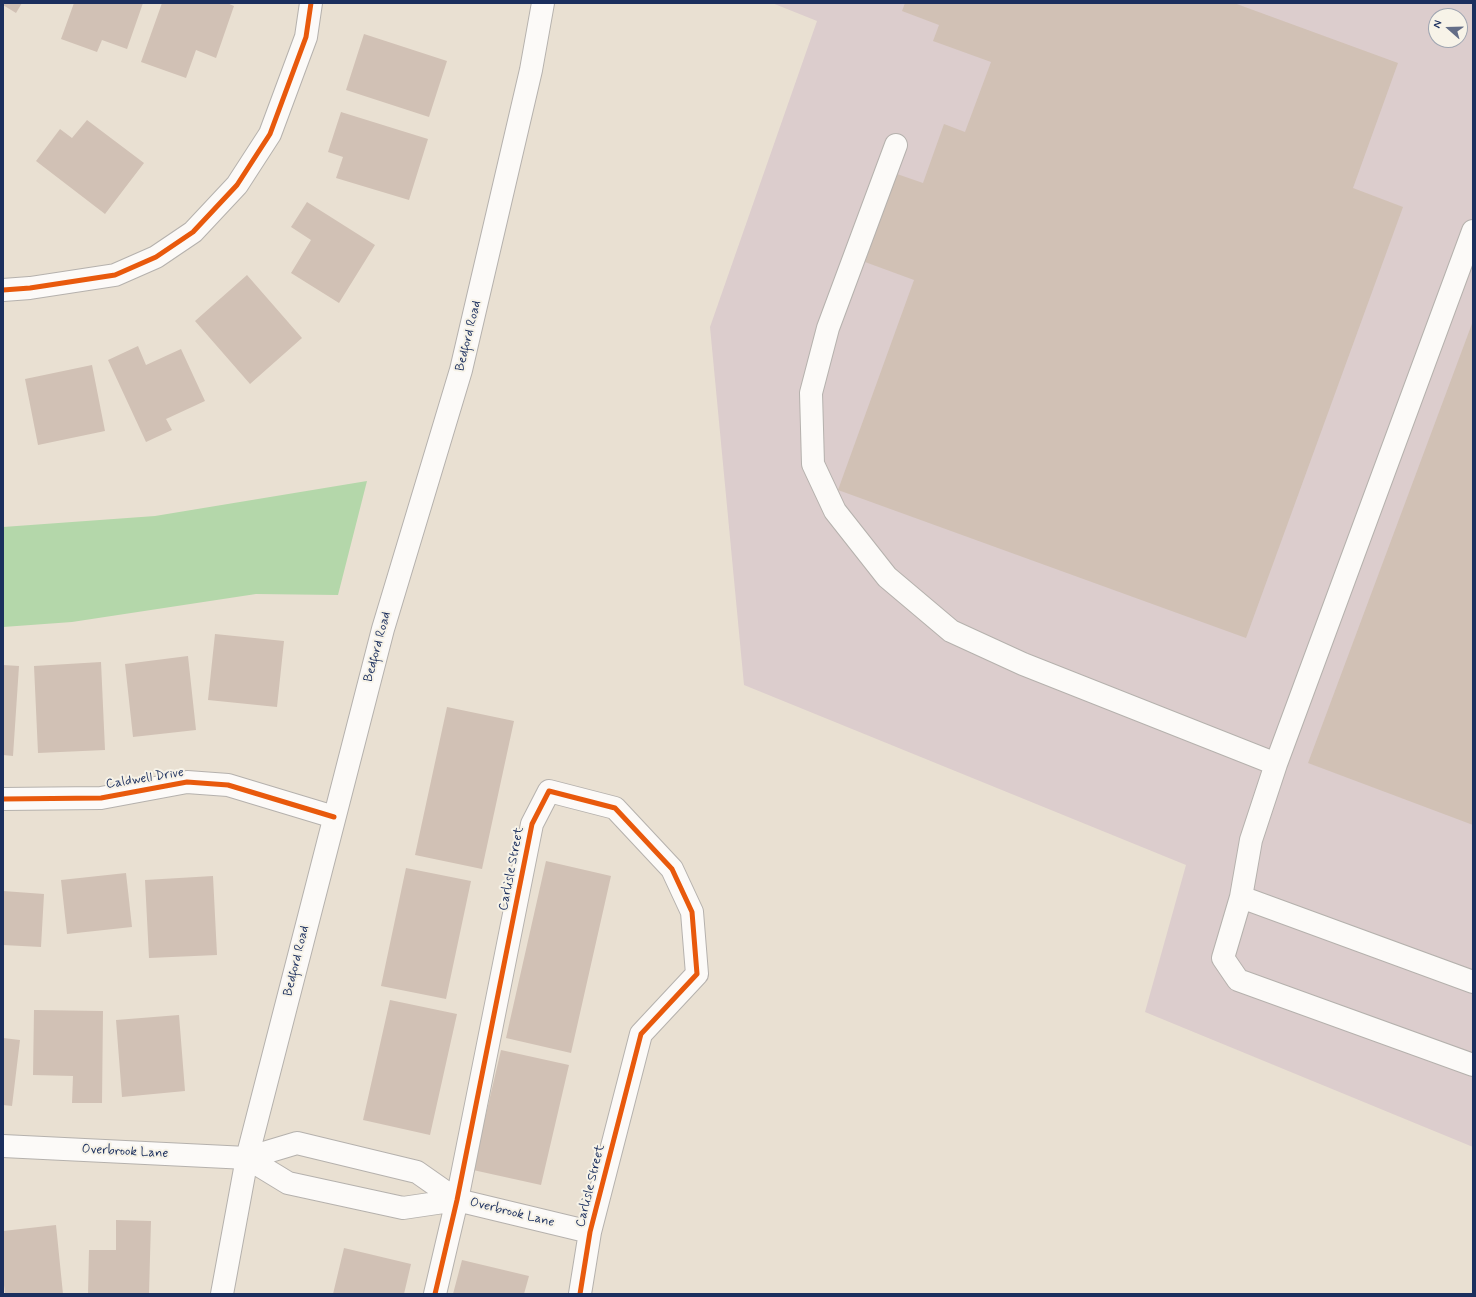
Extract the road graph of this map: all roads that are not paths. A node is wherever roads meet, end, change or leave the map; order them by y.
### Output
1 (310, 3) edge
2 (543, 3) edge
3 (896, 145) dead end
4 (1473, 231) edge
5 (3, 290) edge
6 (1276, 764) junction
7 (3, 799) edge
8 (334, 817) junction
9 (1241, 897) junction
10 (1473, 982) edge
11 (1473, 1065) edge
12 (3, 1146) edge
13 (247, 1158) junction
14 (457, 1200) junction
15 (590, 1232) junction
16 (222, 1294) edge
17 (435, 1294) edge
18 (580, 1294) edge

1 - 5 street
2 - 8 street, Bedford Road
3 - 6 street
4 - 6 street
6 - 9 street
7 - 8 street, Caldwell Drive
8 - 13 street, Bedford Road
9 - 10 street
9 - 11 street
12 - 13 street, Overbrook Lane
13 - 14 street, Overbrook Lane
13 - 14 street, Overbrook Lane
13 - 16 street, Bedford Road
14 - 15 street, Overbrook Lane
14 - 15 street, Carlisle Street
14 - 17 street, Carlisle Street
15 - 18 street, Carlisle Street

